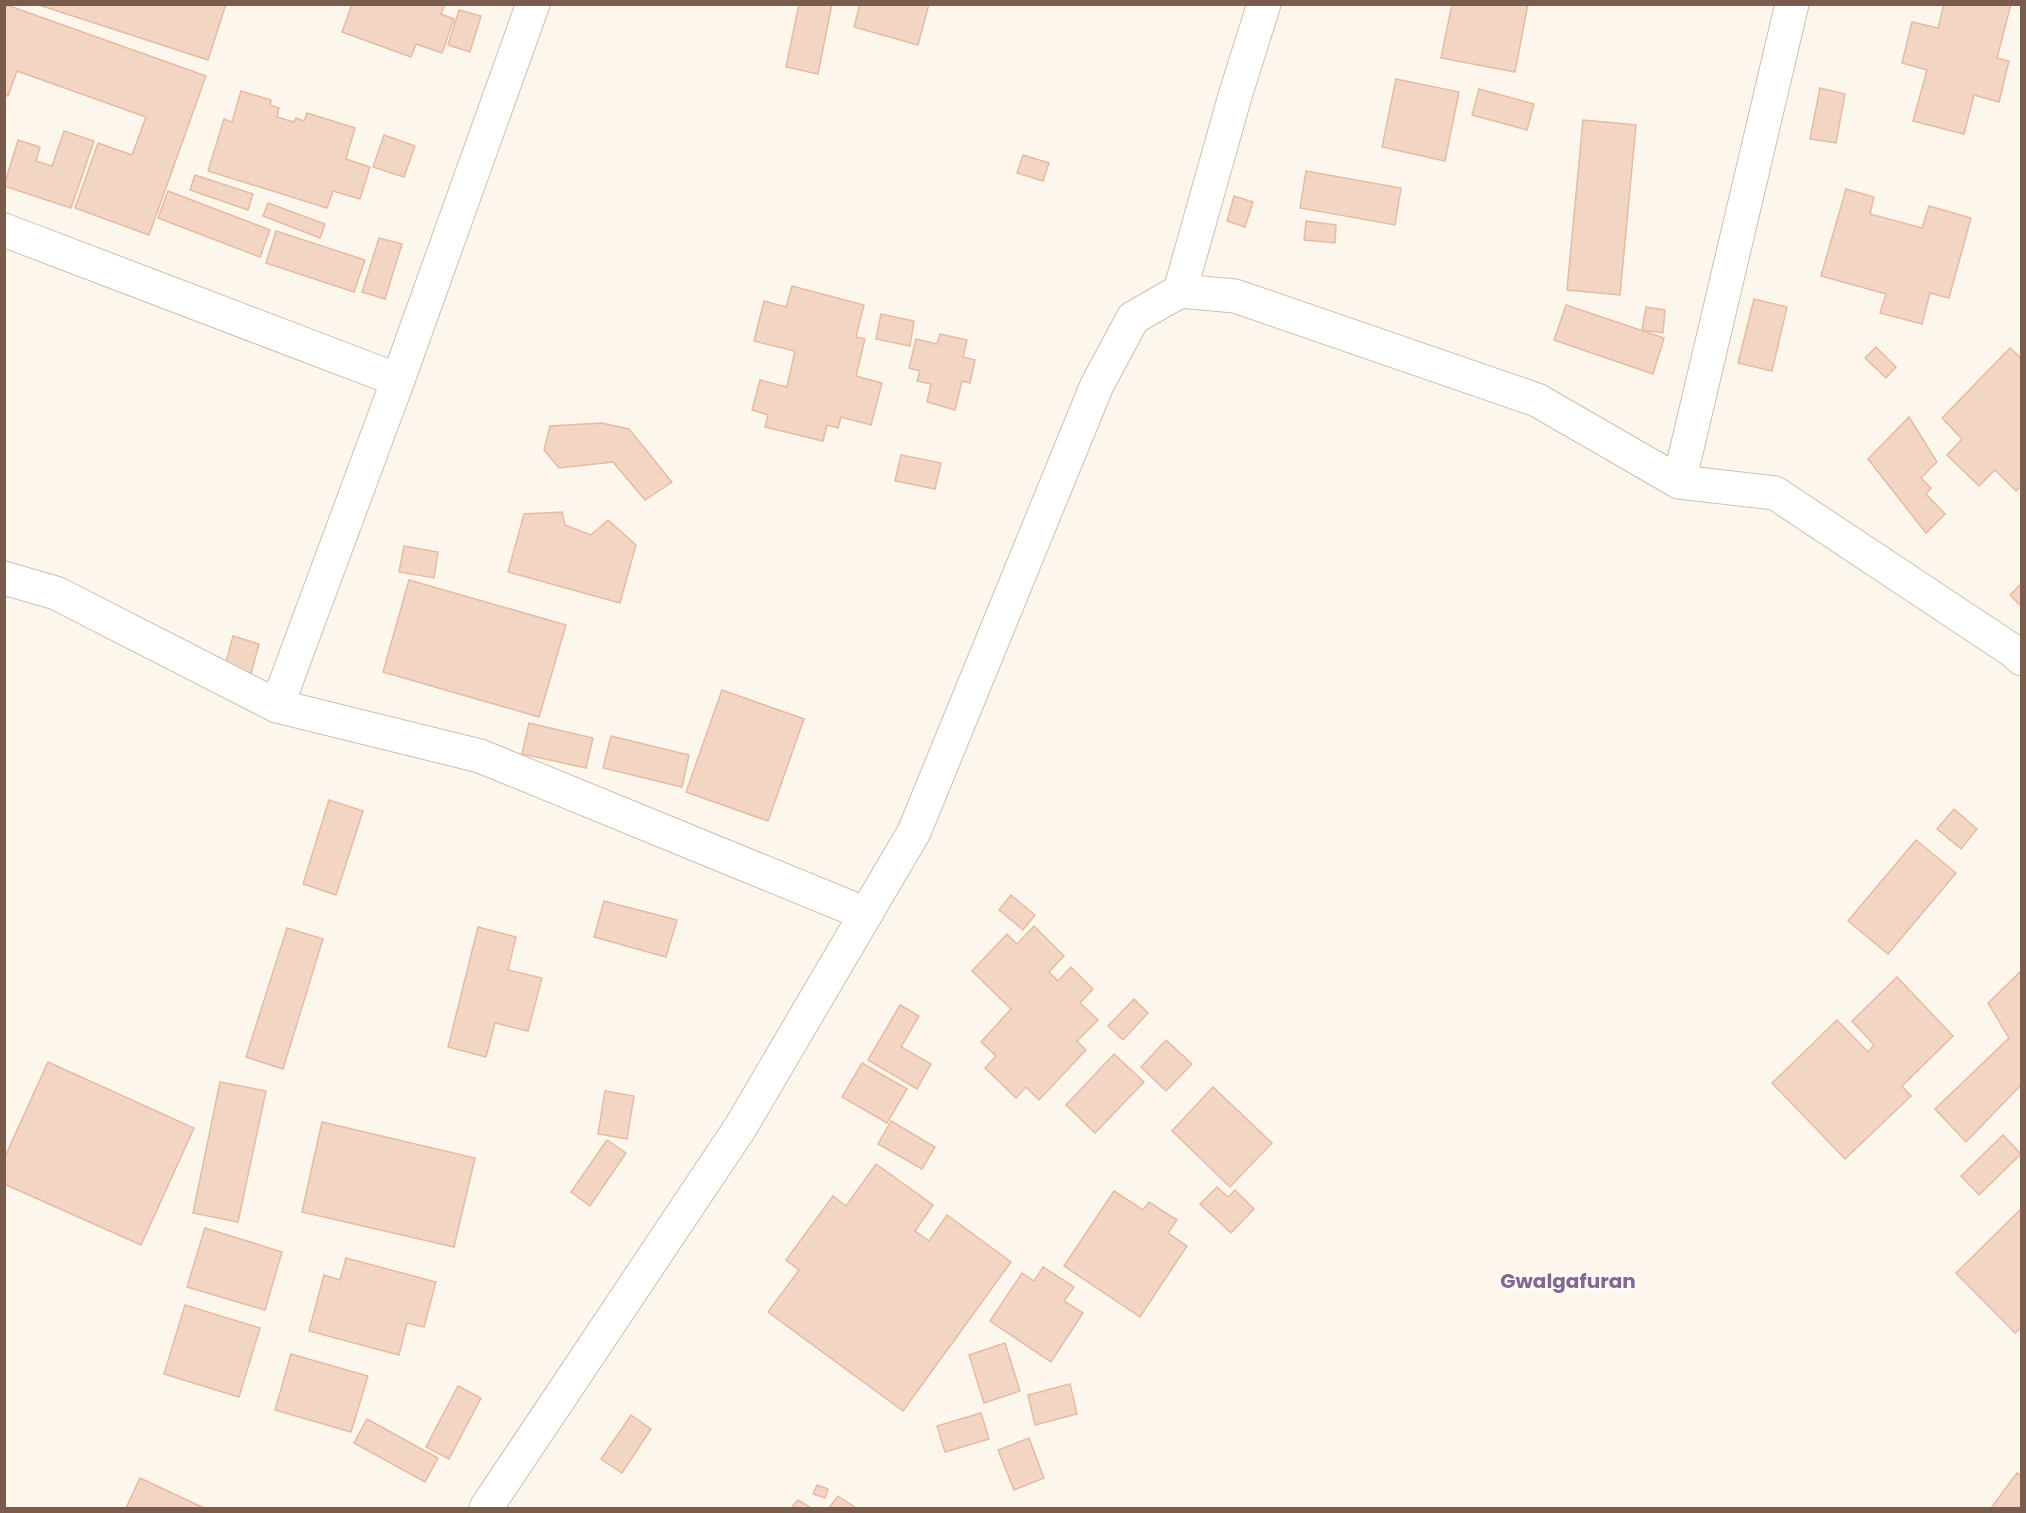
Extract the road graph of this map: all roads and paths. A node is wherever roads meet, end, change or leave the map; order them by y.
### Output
1 (532, 4) edge
2 (1264, 4) edge
3 (1792, 4) edge
4 (4, 230) edge
5 (1180, 291) junction
6 (398, 380) junction
7 (1679, 482) junction
8 (4, 578) edge
9 (2022, 659) edge
10 (277, 706) junction
11 (866, 914) junction
12 (486, 1509) edge

1 - 6 street
2 - 5 street
3 - 7 street
4 - 6 street
5 - 7 street
5 - 11 street
6 - 10 street
7 - 9 street
8 - 10 street
10 - 11 street
11 - 12 street

